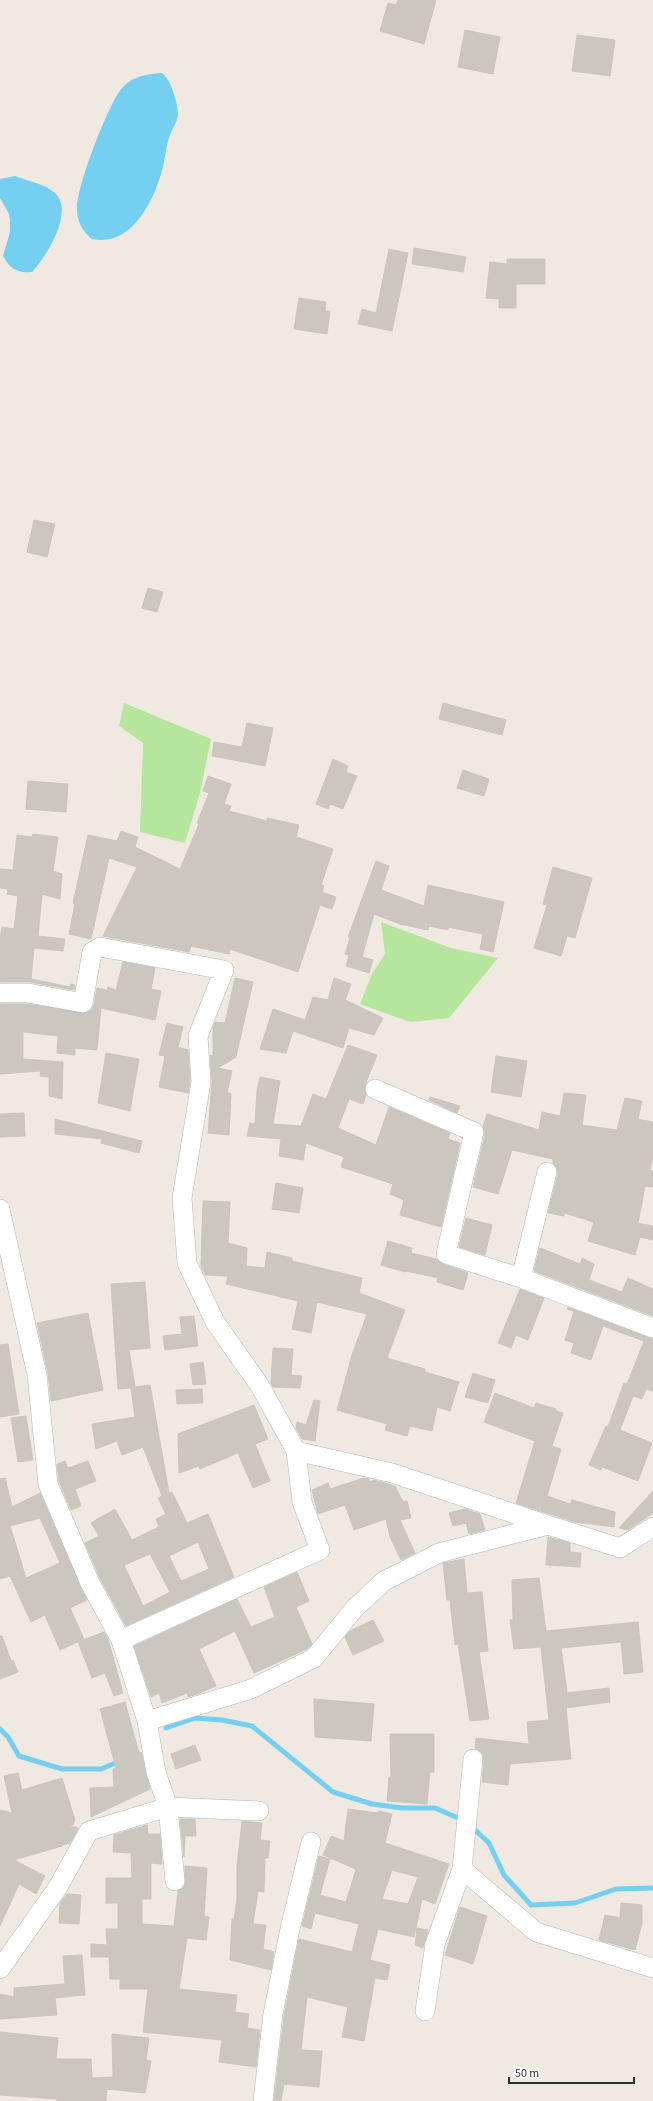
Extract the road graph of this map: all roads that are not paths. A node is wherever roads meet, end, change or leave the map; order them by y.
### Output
1 (0, 993) edge
2 (375, 1089) dead end
3 (547, 1172) dead end
4 (0, 1209) edge
5 (521, 1278) junction
6 (653, 1328) edge
7 (296, 1451) junction
8 (548, 1525) junction
9 (653, 1527) edge
10 (121, 1640) junction
11 (146, 1721) junction
12 (473, 1759) dead end
13 (168, 1807) junction
14 (259, 1811) dead end
15 (311, 1842) dead end
16 (462, 1868) junction
17 (175, 1881) dead end
18 (653, 1968) edge
19 (0, 1969) edge
20 (425, 2011) dead end
21 (263, 2101) edge

1 - 7 street
2 - 5 street
3 - 5 street
4 - 10 street
5 - 6 street
7 - 8 street
7 - 10 street
8 - 9 street
8 - 11 street
10 - 11 street
11 - 13 street
12 - 16 street
13 - 14 street
13 - 17 street
13 - 19 street
15 - 21 street
16 - 18 street
16 - 20 street

